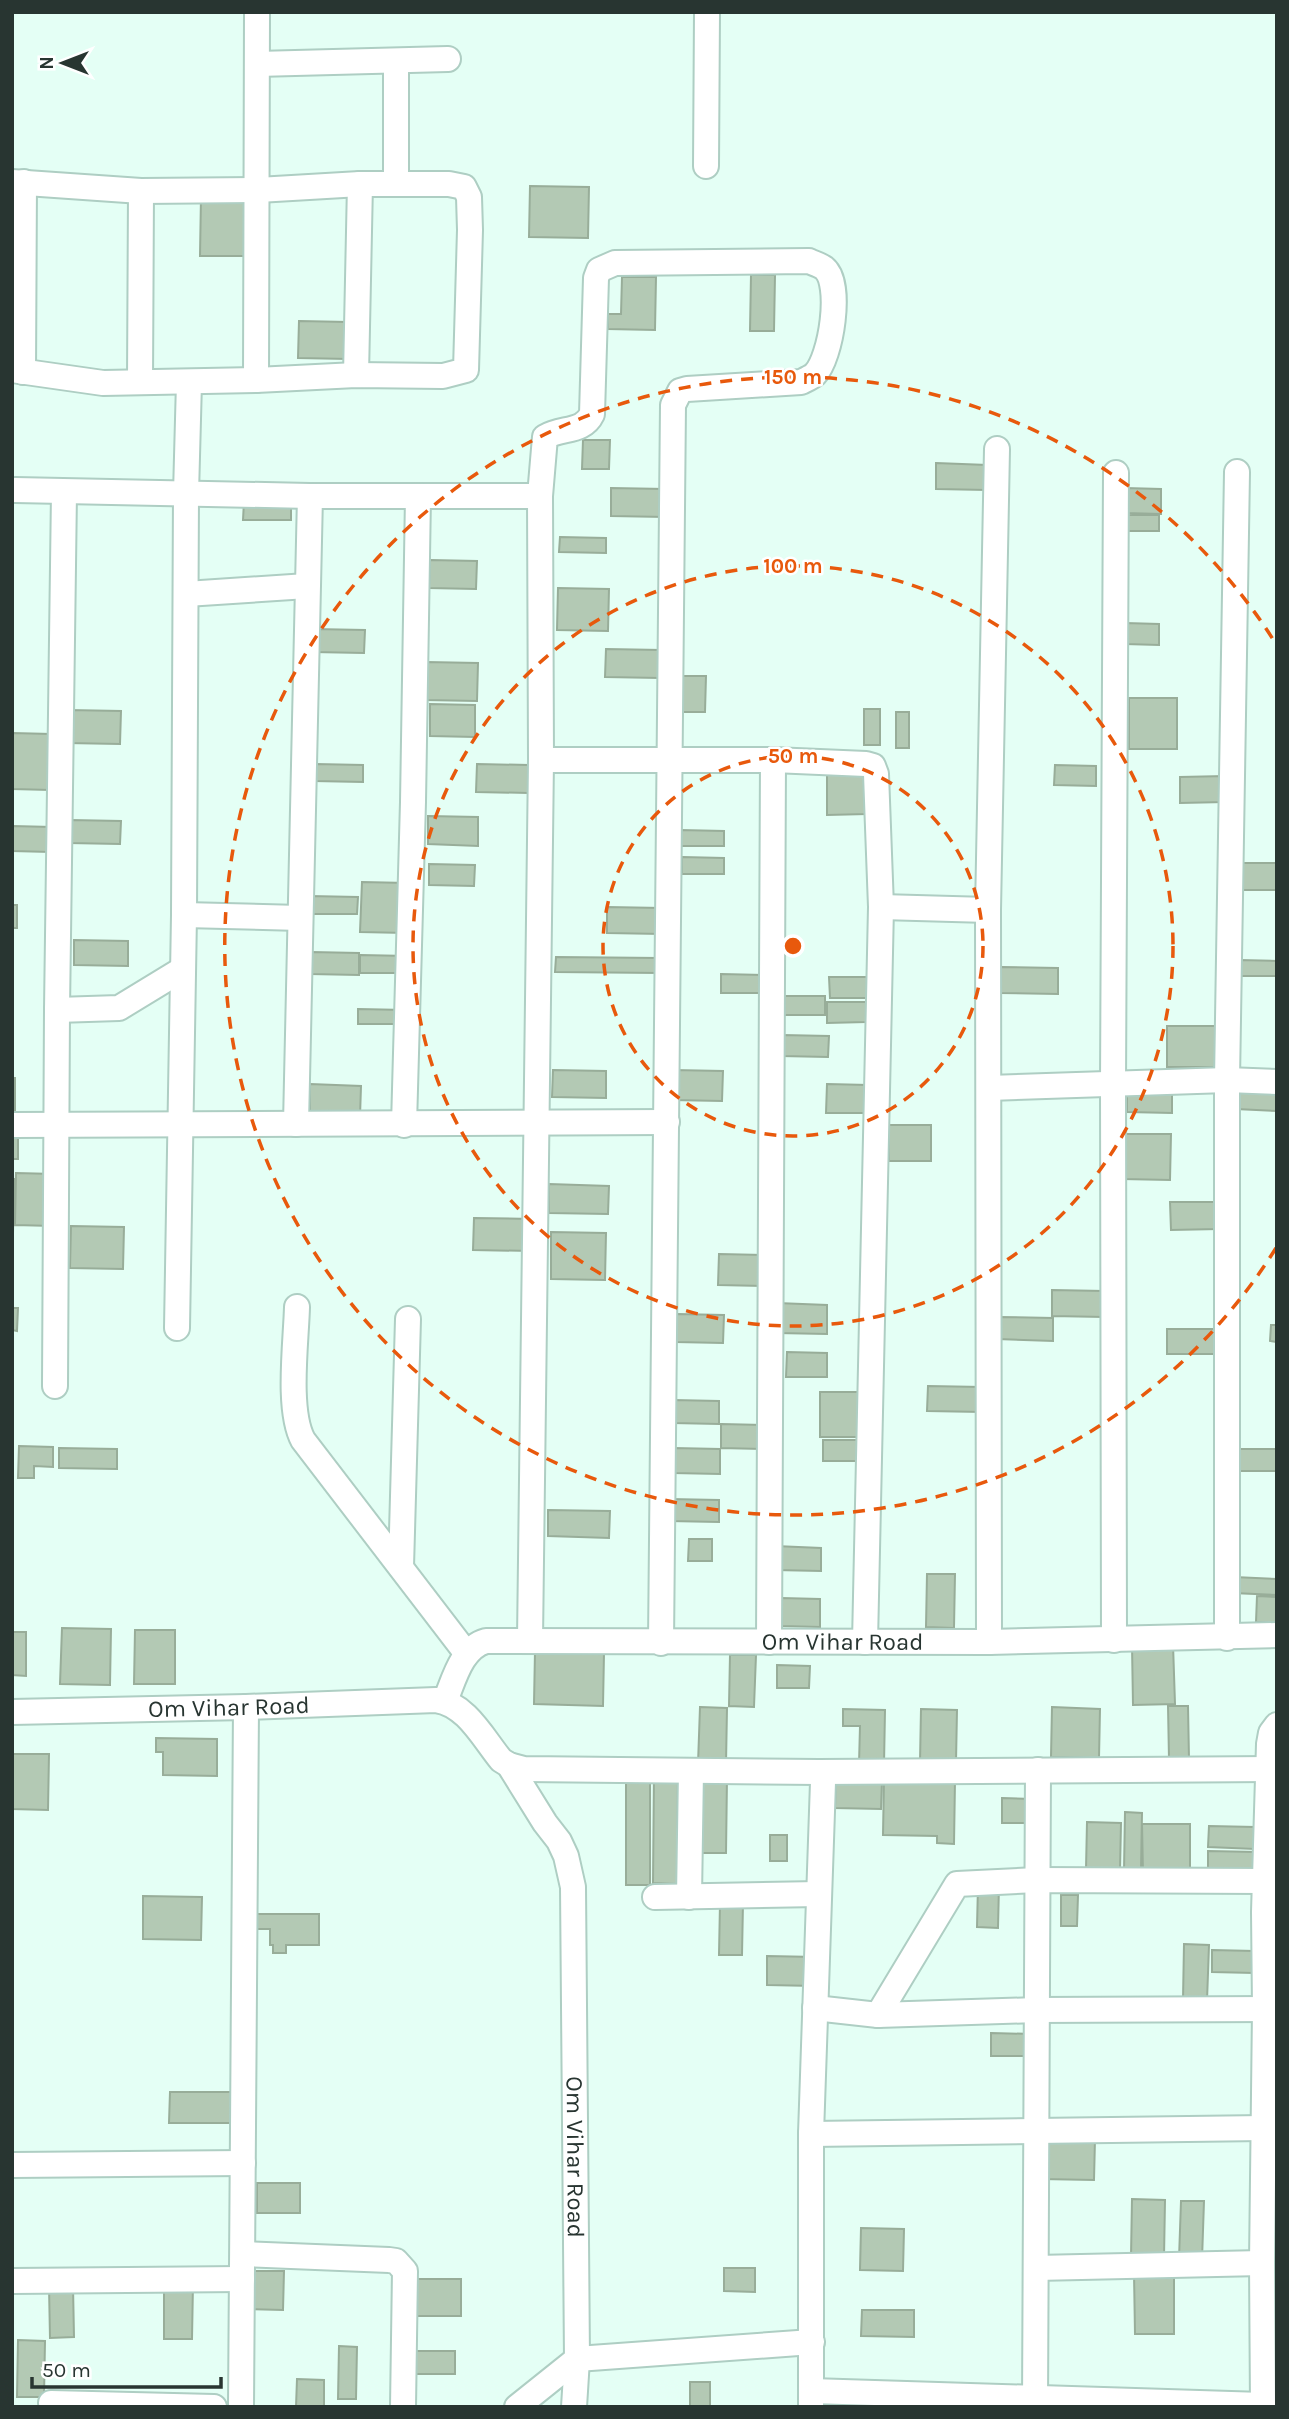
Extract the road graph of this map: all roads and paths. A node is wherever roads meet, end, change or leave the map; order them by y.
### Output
1 (257, 12) edge
2 (707, 12) edge
3 (448, 60) dead end
4 (396, 61) junction
5 (257, 64) junction
6 (706, 166) dead end
7 (18, 182) edge
8 (360, 184) junction
9 (396, 184) junction
10 (258, 190) junction
11 (141, 191) junction
12 (18, 371) edge
13 (356, 375) junction
14 (256, 380) junction
15 (140, 381) junction
16 (189, 382) junction
17 (998, 449) dead end
18 (1237, 472) dead end
19 (1116, 474) dead end
20 (15, 490) dead end
21 (64, 492) junction
22 (186, 494) junction
23 (310, 496) junction
24 (418, 496) junction
25 (540, 496) junction
26 (307, 586) junction
27 (186, 594) junction
28 (541, 760) junction
29 (668, 760) junction
30 (773, 760) junction
31 (881, 907) junction
32 (988, 910) junction
33 (184, 915) junction
34 (300, 918) junction
35 (183, 968) junction
36 (57, 1010) junction
37 (1227, 1080) junction
38 (1277, 1082) edge
39 (1113, 1085) junction
40 (989, 1088) junction
41 (667, 1122) junction
42 (536, 1123) junction
43 (296, 1124) junction
44 (12, 1125) edge
45 (180, 1125) junction
46 (404, 1125) junction
47 (58, 1126) junction
48 (296, 1307) dead end
49 (408, 1319) dead end
50 (177, 1328) dead end
51 (55, 1386) dead end
52 (401, 1567) junction
53 (1277, 1635) edge
54 (1227, 1638) junction
55 (530, 1640) junction
56 (1114, 1640) junction
57 (769, 1642) junction
58 (865, 1642) junction
59 (989, 1642) junction
60 (661, 1643) junction
61 (467, 1654) junction
62 (445, 1702) junction
63 (246, 1707) junction
64 (12, 1712) edge
65 (1277, 1725) edge
66 (509, 1765) junction
67 (1038, 1770) junction
68 (1272, 1770) edge
69 (691, 1771) junction
70 (819, 1772) junction
71 (1037, 1880) junction
72 (1265, 1881) junction
73 (819, 1894) junction
74 (655, 1897) dead end
75 (689, 1897) junction
76 (1270, 1912) edge
77 (815, 2008) junction
78 (1271, 2009) edge
79 (1036, 2010) junction
80 (878, 2015) junction
81 (1264, 2128) junction
82 (1036, 2130) junction
83 (811, 2134) junction
84 (243, 2163) junction
85 (12, 2165) edge
86 (243, 2254) junction
87 (1262, 2263) junction
88 (1036, 2268) junction
89 (242, 2279) junction
90 (12, 2281) edge
91 (812, 2342) junction
92 (577, 2359) junction
93 (811, 2399) edge
94 (1035, 2402) edge
95 (51, 2403) dead end
96 (1184, 2405) edge
97 (1263, 2406) edge
98 (214, 2407) edge
99 (242, 2407) edge
100 (403, 2407) edge
101 (517, 2407) edge
102 (574, 2407) edge

1 - 5 street
2 - 6 street
3 - 4 street
4 - 5 street
4 - 9 street
5 - 10 street
7 - 11 street
7 - 12 street
8 - 9 street
8 - 10 street
8 - 13 street
9 - 13 street
10 - 11 street
10 - 14 street
11 - 15 street
12 - 15 street
13 - 14 street
14 - 16 street
15 - 16 street
16 - 22 street
17 - 32 street
18 - 37 street
19 - 39 street
20 - 21 street
21 - 22 street
21 - 36 street
22 - 23 street
22 - 27 street
23 - 24 street
23 - 26 street
24 - 25 street
24 - 46 street
25 - 28 street
25 - 29 street
26 - 27 street
26 - 34 street
27 - 33 street
28 - 29 street
28 - 42 street
29 - 30 street
29 - 41 street
30 - 31 street
30 - 57 street
31 - 32 street
31 - 58 street
32 - 40 street
33 - 34 street
33 - 35 street
34 - 43 street
35 - 36 street
35 - 45 street
36 - 47 street
37 - 38 street
37 - 39 street
37 - 54 street
39 - 40 street
39 - 56 street
40 - 59 street
41 - 42 street
41 - 60 street
42 - 46 street
42 - 55 street
43 - 45 street
43 - 46 street
44 - 47 street
45 - 47 street
45 - 50 street
47 - 51 street
48 - 52 street
49 - 52 street
52 - 61 street
53 - 54 street, Om Vihar Road
54 - 56 street, Om Vihar Road
55 - 60 street, Om Vihar Road
55 - 61 street, Om Vihar Road
56 - 59 street, Om Vihar Road
57 - 58 street, Om Vihar Road
57 - 60 street, Om Vihar Road
58 - 59 street, Om Vihar Road
61 - 62 street
62 - 63 street, Om Vihar Road
62 - 66 street, Om Vihar Road
63 - 64 street, Om Vihar Road
63 - 84 street
65 - 68 street
66 - 69 street
66 - 92 street, Om Vihar Road
67 - 68 street
67 - 70 street
67 - 71 street
68 - 72 street
69 - 70 street
69 - 75 street
70 - 73 street
71 - 72 street
71 - 79 street
71 - 80 street
72 - 76 street
73 - 75 street
73 - 77 street
74 - 75 street
76 - 78 street
77 - 80 street
77 - 83 street
78 - 79 street
78 - 81 street
79 - 80 street
79 - 82 street
81 - 82 street
81 - 87 street
82 - 83 street
82 - 88 street
83 - 91 street
84 - 85 street
84 - 86 street
86 - 89 street
86 - 100 street
87 - 88 street
87 - 97 street
88 - 94 street
89 - 90 street
89 - 99 street
91 - 92 street
91 - 93 street
92 - 101 street
92 - 102 street, Om Vihar Road
93 - 94 street
94 - 96 street
95 - 98 street
96 - 97 street

